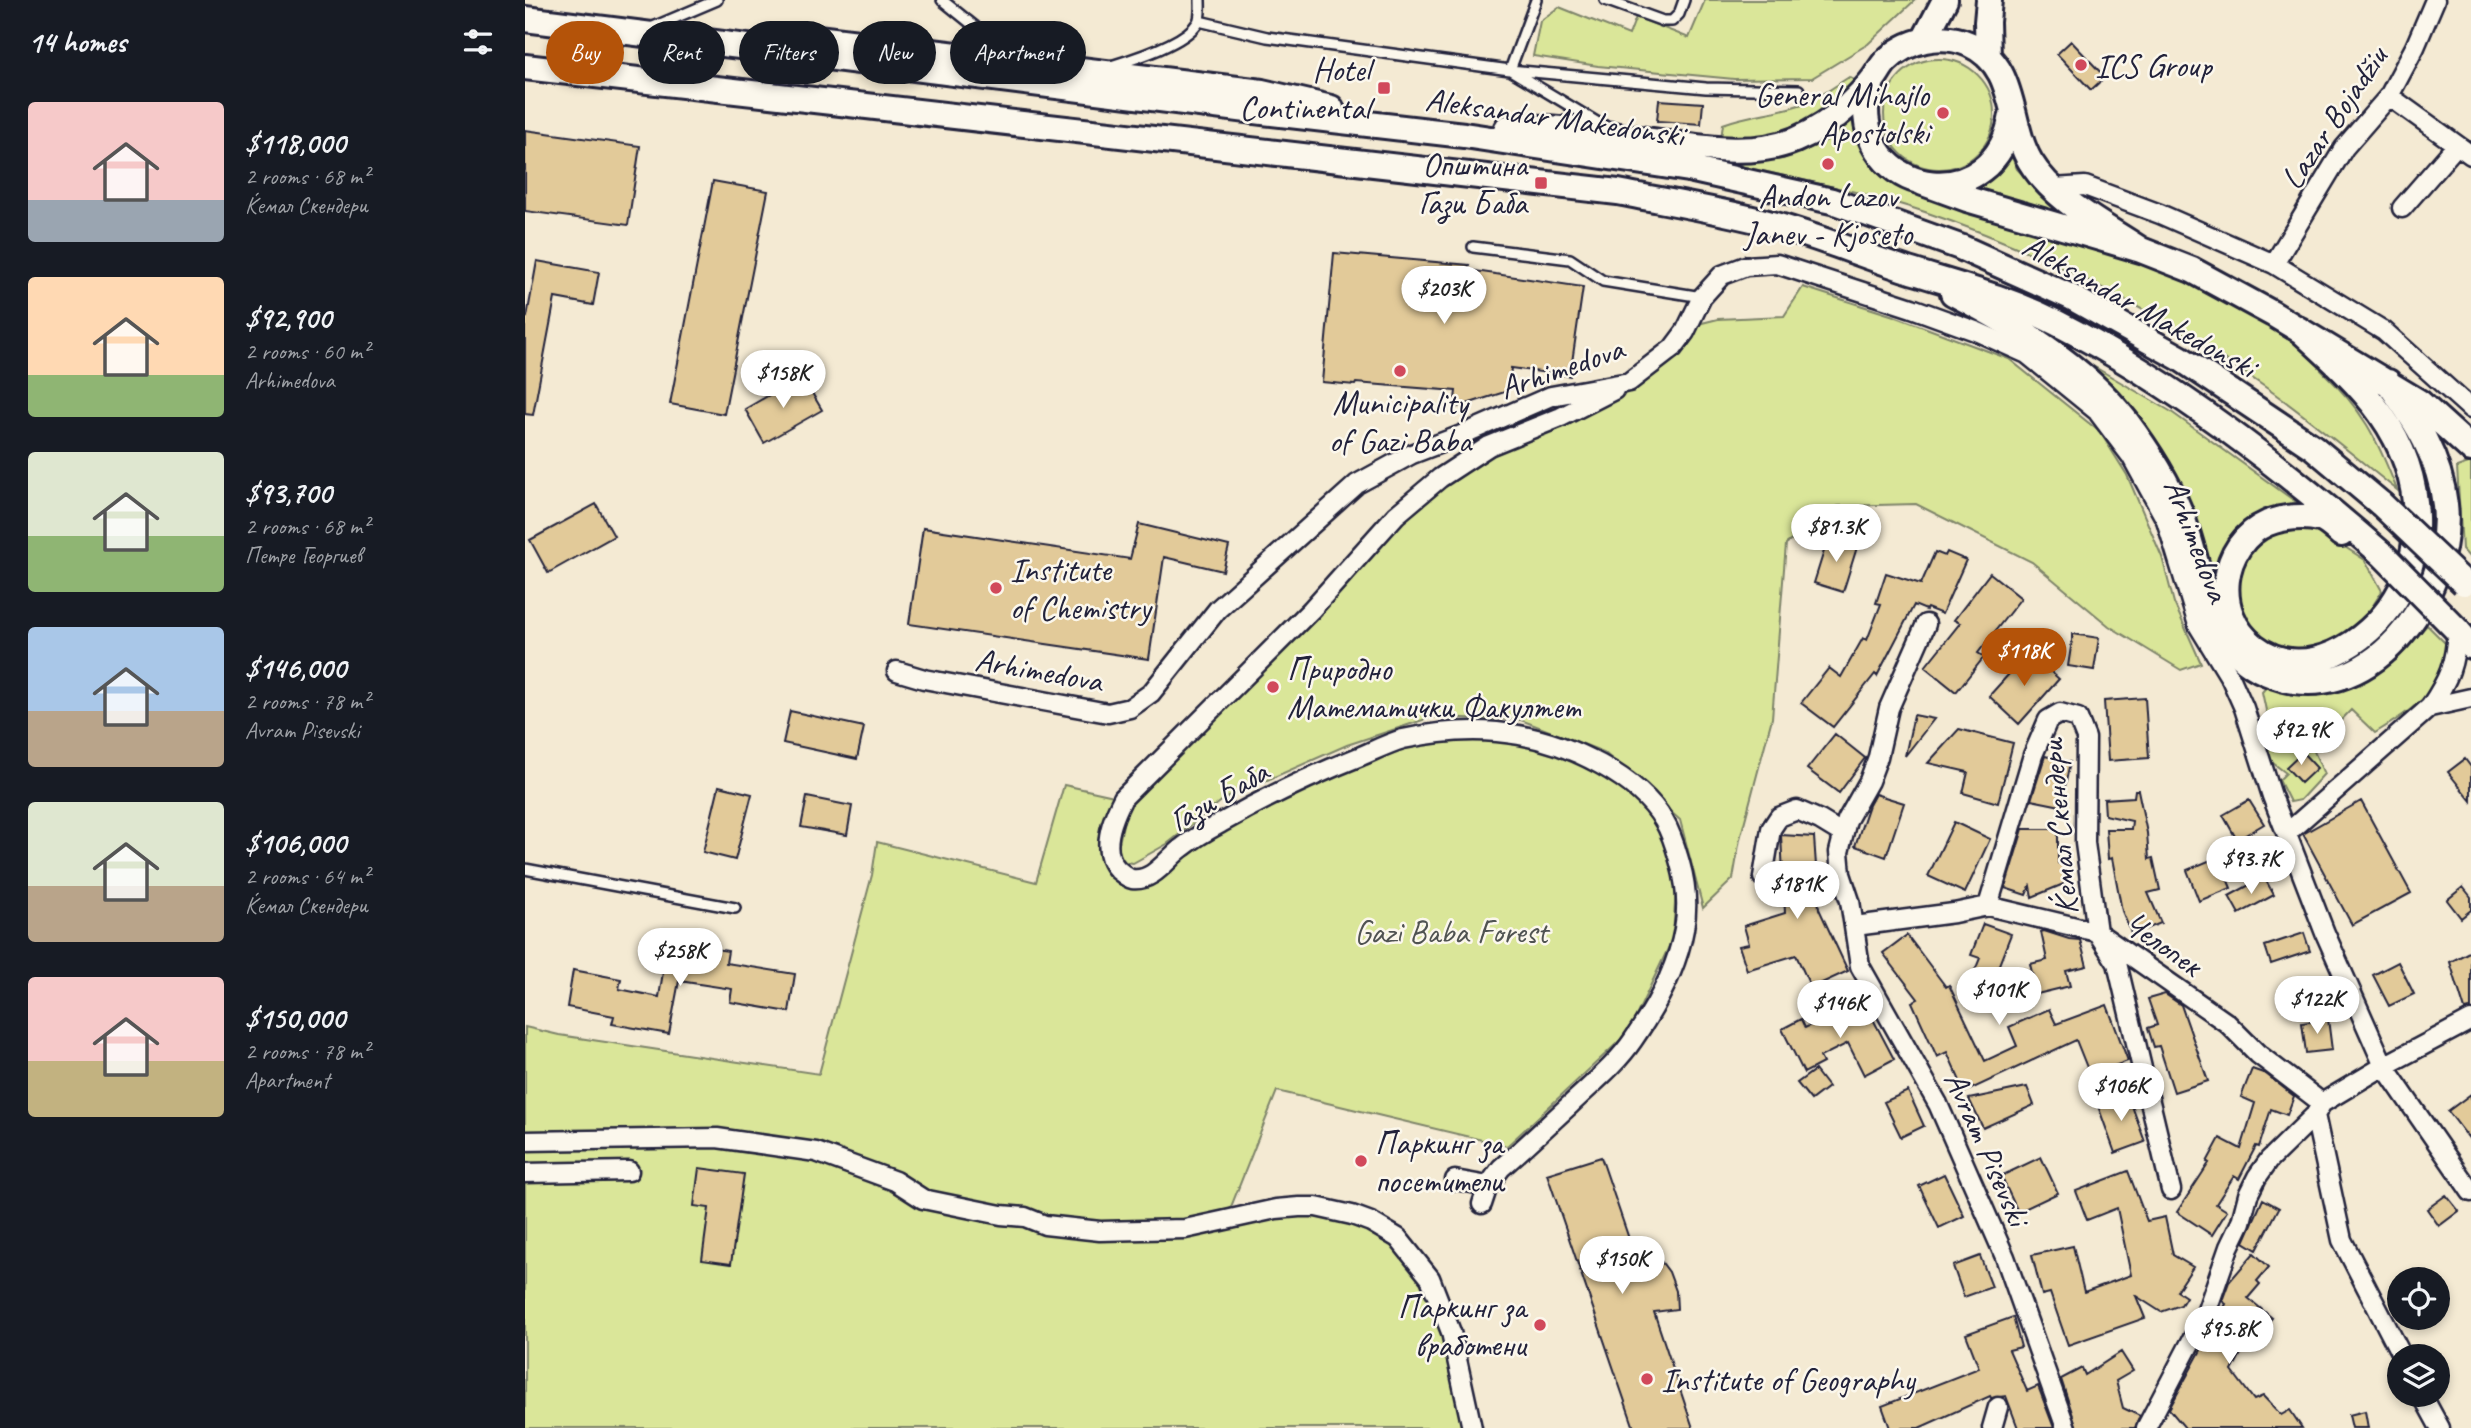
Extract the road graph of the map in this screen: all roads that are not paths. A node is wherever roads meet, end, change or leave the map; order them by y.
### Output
1 (717, 0) edge
2 (942, 0) edge
3 (1201, 0) edge
4 (1536, 0) edge
5 (1605, 0) edge
6 (1684, 0) edge
7 (1945, 0) edge
8 (1989, 0) edge
9 (2435, 0) edge
10 (525, 19) edge
11 (668, 21) edge
12 (968, 21) edge
13 (1199, 21) junction
14 (638, 33) edge
15 (725, 38) edge
16 (1924, 40) junction
17 (725, 43) edge
18 (950, 54) edge
19 (1989, 57) junction
20 (525, 67) edge
21 (1086, 70) edge
22 (1510, 70) junction
23 (1093, 71) junction
24 (1873, 81) junction
25 (1799, 90) dead end
26 (2389, 96) junction
27 (2013, 115) junction
28 (1371, 124) junction
29 (1464, 135) junction
30 (1620, 136) junction
31 (2464, 150) edge
32 (1923, 183) junction
33 (2053, 188) junction
34 (2402, 208) dead end
35 (1473, 247) dead end
36 (2141, 250) junction
37 (2274, 264) junction
38 (1910, 270) junction
39 (1702, 297) junction
40 (2300, 330) junction
41 (1629, 382) junction
42 (2388, 382) junction
43 (2471, 409) edge
44 (2471, 449) edge
45 (2383, 555) junction
46 (2467, 587) edge
47 (1926, 624) dead end
48 (2464, 638) edge
49 (897, 671) dead end
50 (2471, 698) edge
51 (2430, 707) junction
52 (2287, 833) junction
53 (1843, 834) junction
54 (525, 869) edge
55 (1763, 877) dead end
56 (1988, 906) junction
57 (735, 908) dead end
58 (1855, 926) junction
59 (2097, 932) junction
60 (2471, 1020) edge
61 (2384, 1066) junction
62 (2318, 1109) junction
63 (525, 1141) edge
64 (629, 1171) dead end
65 (525, 1173) edge
66 (1455, 1180) dead end
67 (1488, 1186) junction
68 (2171, 1190) dead end
69 (2471, 1192) edge
70 (1482, 1204) dead end
71 (2396, 1344) edge
72 (1998, 1407) dead end
73 (2429, 1407) edge
74 (1472, 1428) edge
75 (1992, 1428) edge
76 (2066, 1428) edge
77 (2146, 1428) edge
78 (2440, 1428) edge

1 - 11 lane
2 - 12 lane
3 - 13 lane
4 - 22 lane
5 - 6 lane
7 - 16 street
8 - 19 street
9 - 26 street, Lazar Bojadžiu
10 - 14 street, Aleksandar Makedonski
13 - 22 lane
13 - 23 lane
15 - 18 street
16 - 19 street
16 - 24 street
17 - 28 street, Aleksandar Makedonski
19 - 27 street
20 - 38 street, Aleksandar Makedonski
21 - 23 street
22 - 25 lane
22 - 30 lane
23 - 28 street
24 - 30 street
24 - 32 street
26 - 31 street
26 - 37 street, Lazar Bojadžiu
27 - 32 street
27 - 33 street
28 - 29 street, Aleksandar Makedonski
29 - 30 street
29 - 46 street, Aleksandar Makedonski, bridge
31 - 34 street
32 - 36 street
33 - 36 street
33 - 37 street
35 - 39 lane
36 - 40 street
37 - 43 street
38 - 42 street
38 - 45 street, Aleksandar Makedonski
39 - 41 street, Arhimedova
39 - 52 street, Arhimedova
40 - 42 street
40 - 45 street
41 - 49 street, Arhimedova
41 - 67 street, Гази Баба
42 - 44 street
45 - 48 street, Aleksandar Makedonski, bridge
47 - 53 street, Avram Pisevski
48 - 51 street
50 - 51 street
51 - 52 street
52 - 61 street, Arhimedova
53 - 55 street
53 - 58 street, Avram Pisevski
54 - 57 lane
56 - 58 street, Челопек
56 - 59 street, Челопек
56 - 59 street, Ќемал Скендери
58 - 76 street, Avram Pisevski
59 - 62 street, Челопек
59 - 68 street, Ќемал Скендери
60 - 61 street
61 - 62 street
61 - 69 street, Arhimedova
62 - 71 street
62 - 77 street
63 - 74 street
64 - 65 street
66 - 67 street
67 - 70 street
72 - 75 street
73 - 78 street

